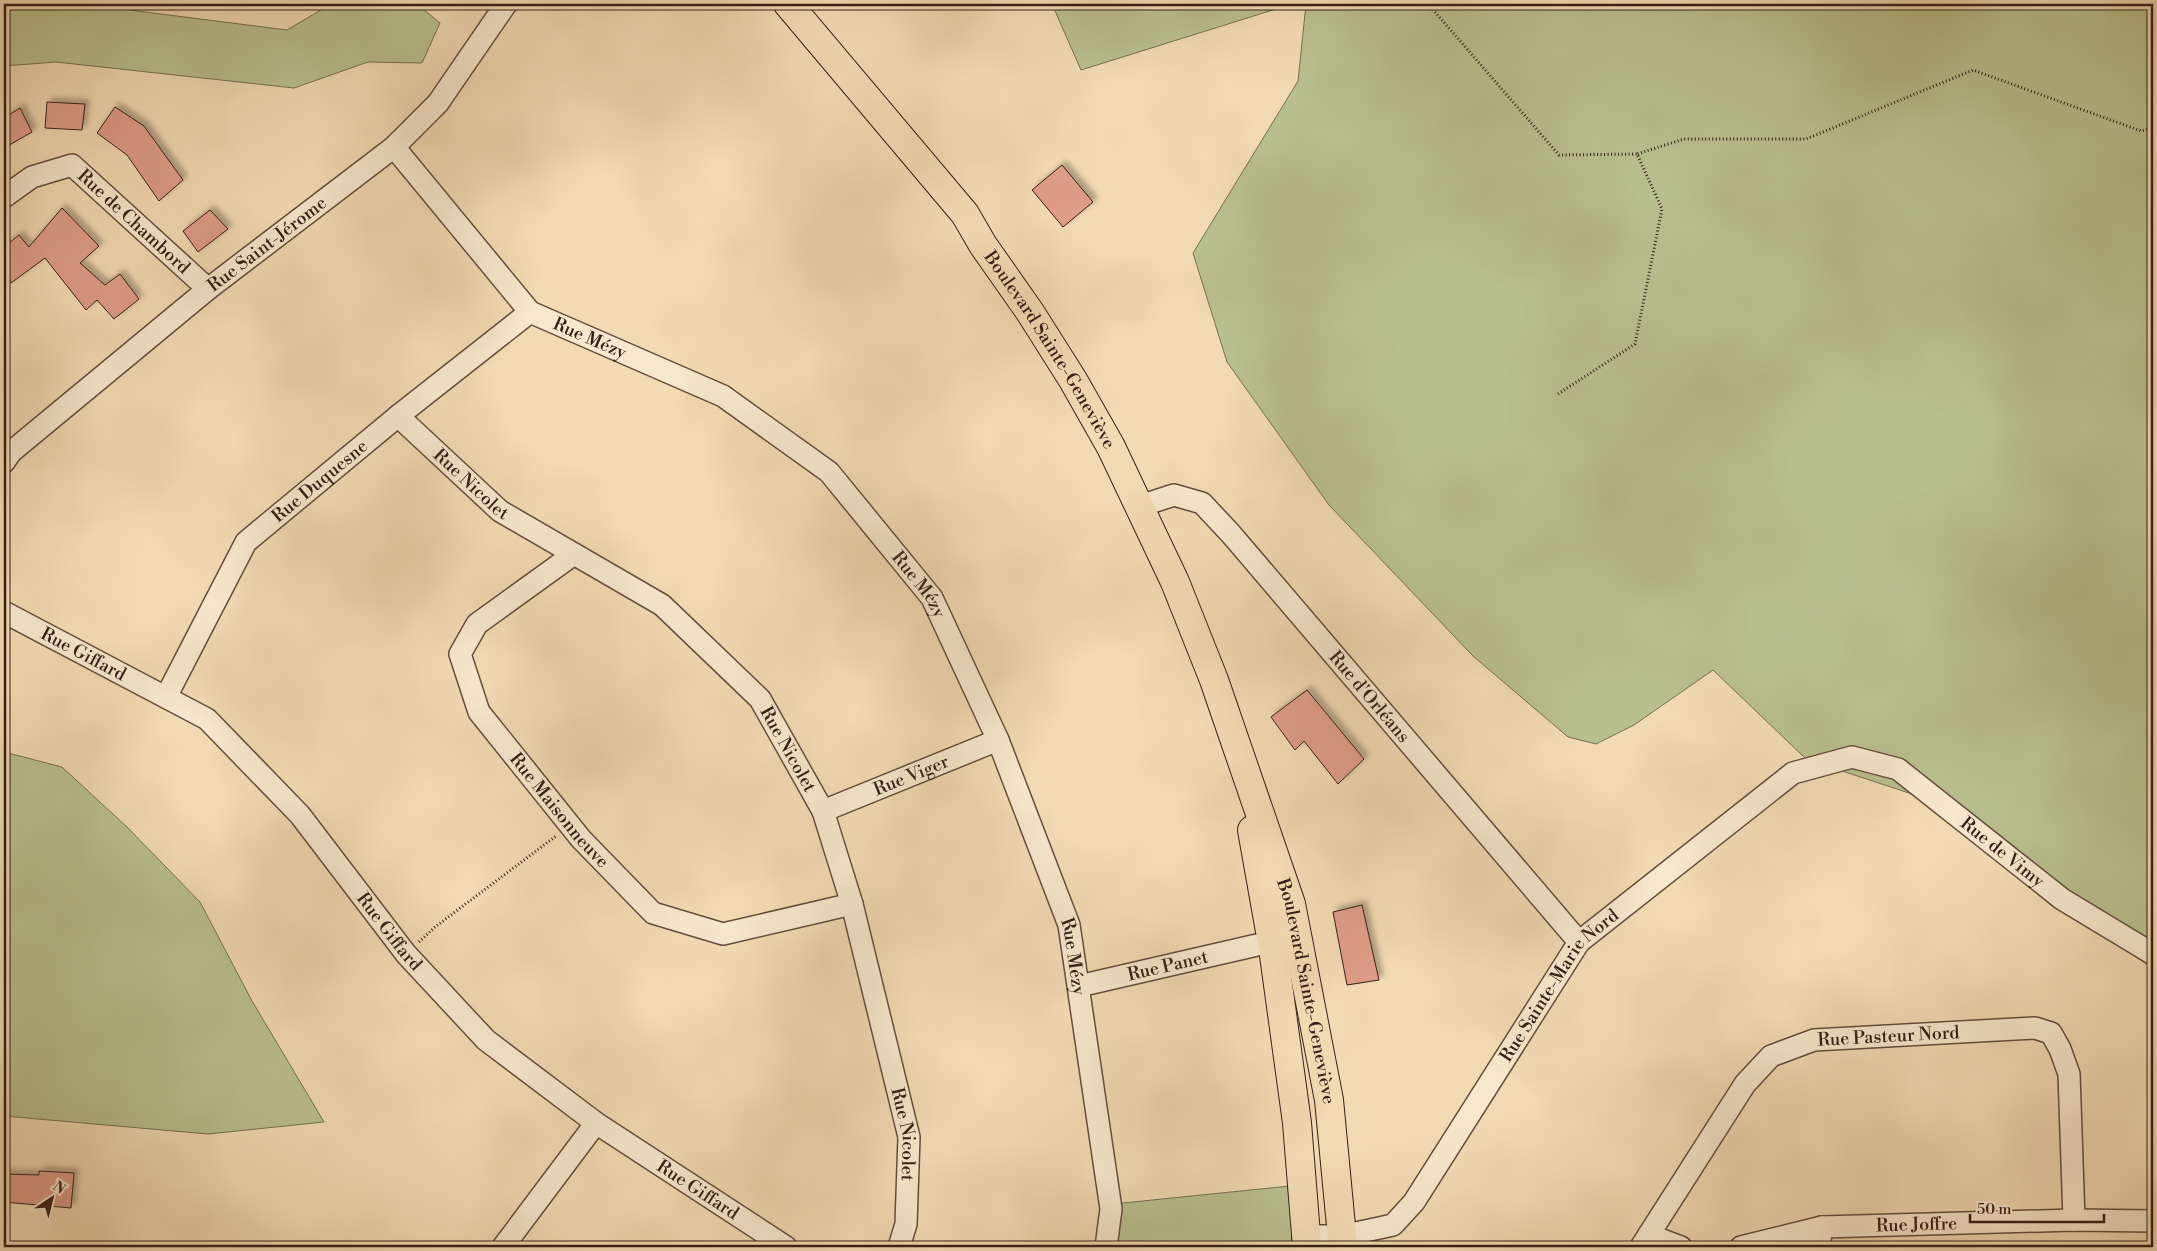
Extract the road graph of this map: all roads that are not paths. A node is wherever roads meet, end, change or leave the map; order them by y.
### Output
1 (506, 4) edge
2 (788, 4) edge
3 (394, 147) junction
4 (4, 197) edge
5 (208, 289) junction
6 (530, 312) junction
7 (398, 416) junction
8 (4, 462) edge
9 (1140, 506) junction
10 (574, 554) junction
11 (4, 612) edge
12 (166, 697) junction
13 (998, 740) junction
14 (1236, 743) junction
15 (1852, 757) joint
16 (824, 811) junction
17 (852, 904) junction
18 (1579, 942) junction
19 (1257, 945) dead end
20 (2153, 954) edge
21 (1079, 986) junction
22 (596, 1122) junction
23 (2074, 1220) junction
24 (2153, 1221) edge
25 (1821, 1237) edge
26 (1645, 1241) edge
27 (1307, 1242) edge
28 (1342, 1242) edge
29 (503, 1247) edge
30 (786, 1247) edge
31 (899, 1247) edge
32 (1106, 1247) edge
33 (1682, 1247) edge
34 (1741, 1247) edge

1 - 3 street, Rue Saint-Jérome
2 - 9 main road, Boulevard Sainte-Geneviève
3 - 5 street, Rue Saint-Jérome
3 - 6 street, Rue Mézy
4 - 5 street, Rue de Chambord
5 - 8 street, Rue Saint-Jérome
6 - 7 street, Rue Duquesne
6 - 13 street, Rue Mézy
7 - 10 street, Rue Nicolet
7 - 12 street, Rue Duquesne
9 - 14 main road, Boulevard Sainte-Geneviève
9 - 18 street, Rue d'Orléans
10 - 16 street, Rue Nicolet
10 - 17 street, Rue Maisonneuve
11 - 12 street, Rue Giffard
12 - 22 street, Rue Giffard
13 - 16 street, Rue Viger
13 - 21 street, Rue Mézy
14 - 27 main road, Boulevard Sainte-Geneviève
14 - 28 main road, Boulevard Sainte-Geneviève
15 - 18 street, Rue Sainte-Marie Nord
15 - 20 street, Rue de Vimy
16 - 17 street, Rue Nicolet
17 - 31 street, Rue Nicolet
18 - 28 street, Rue Sainte-Marie Nord
19 - 21 street, Rue Panet
21 - 32 street, Rue Mézy
22 - 29 street
22 - 30 street, Rue Giffard
23 - 24 street, Rue Joffre
23 - 25 street, Rue Joffre
23 - 26 street, Rue Pasteur Nord
25 - 34 street, Rue Joffre
26 - 33 street
27 - 28 street, Rue Sainte-Marie Nord

